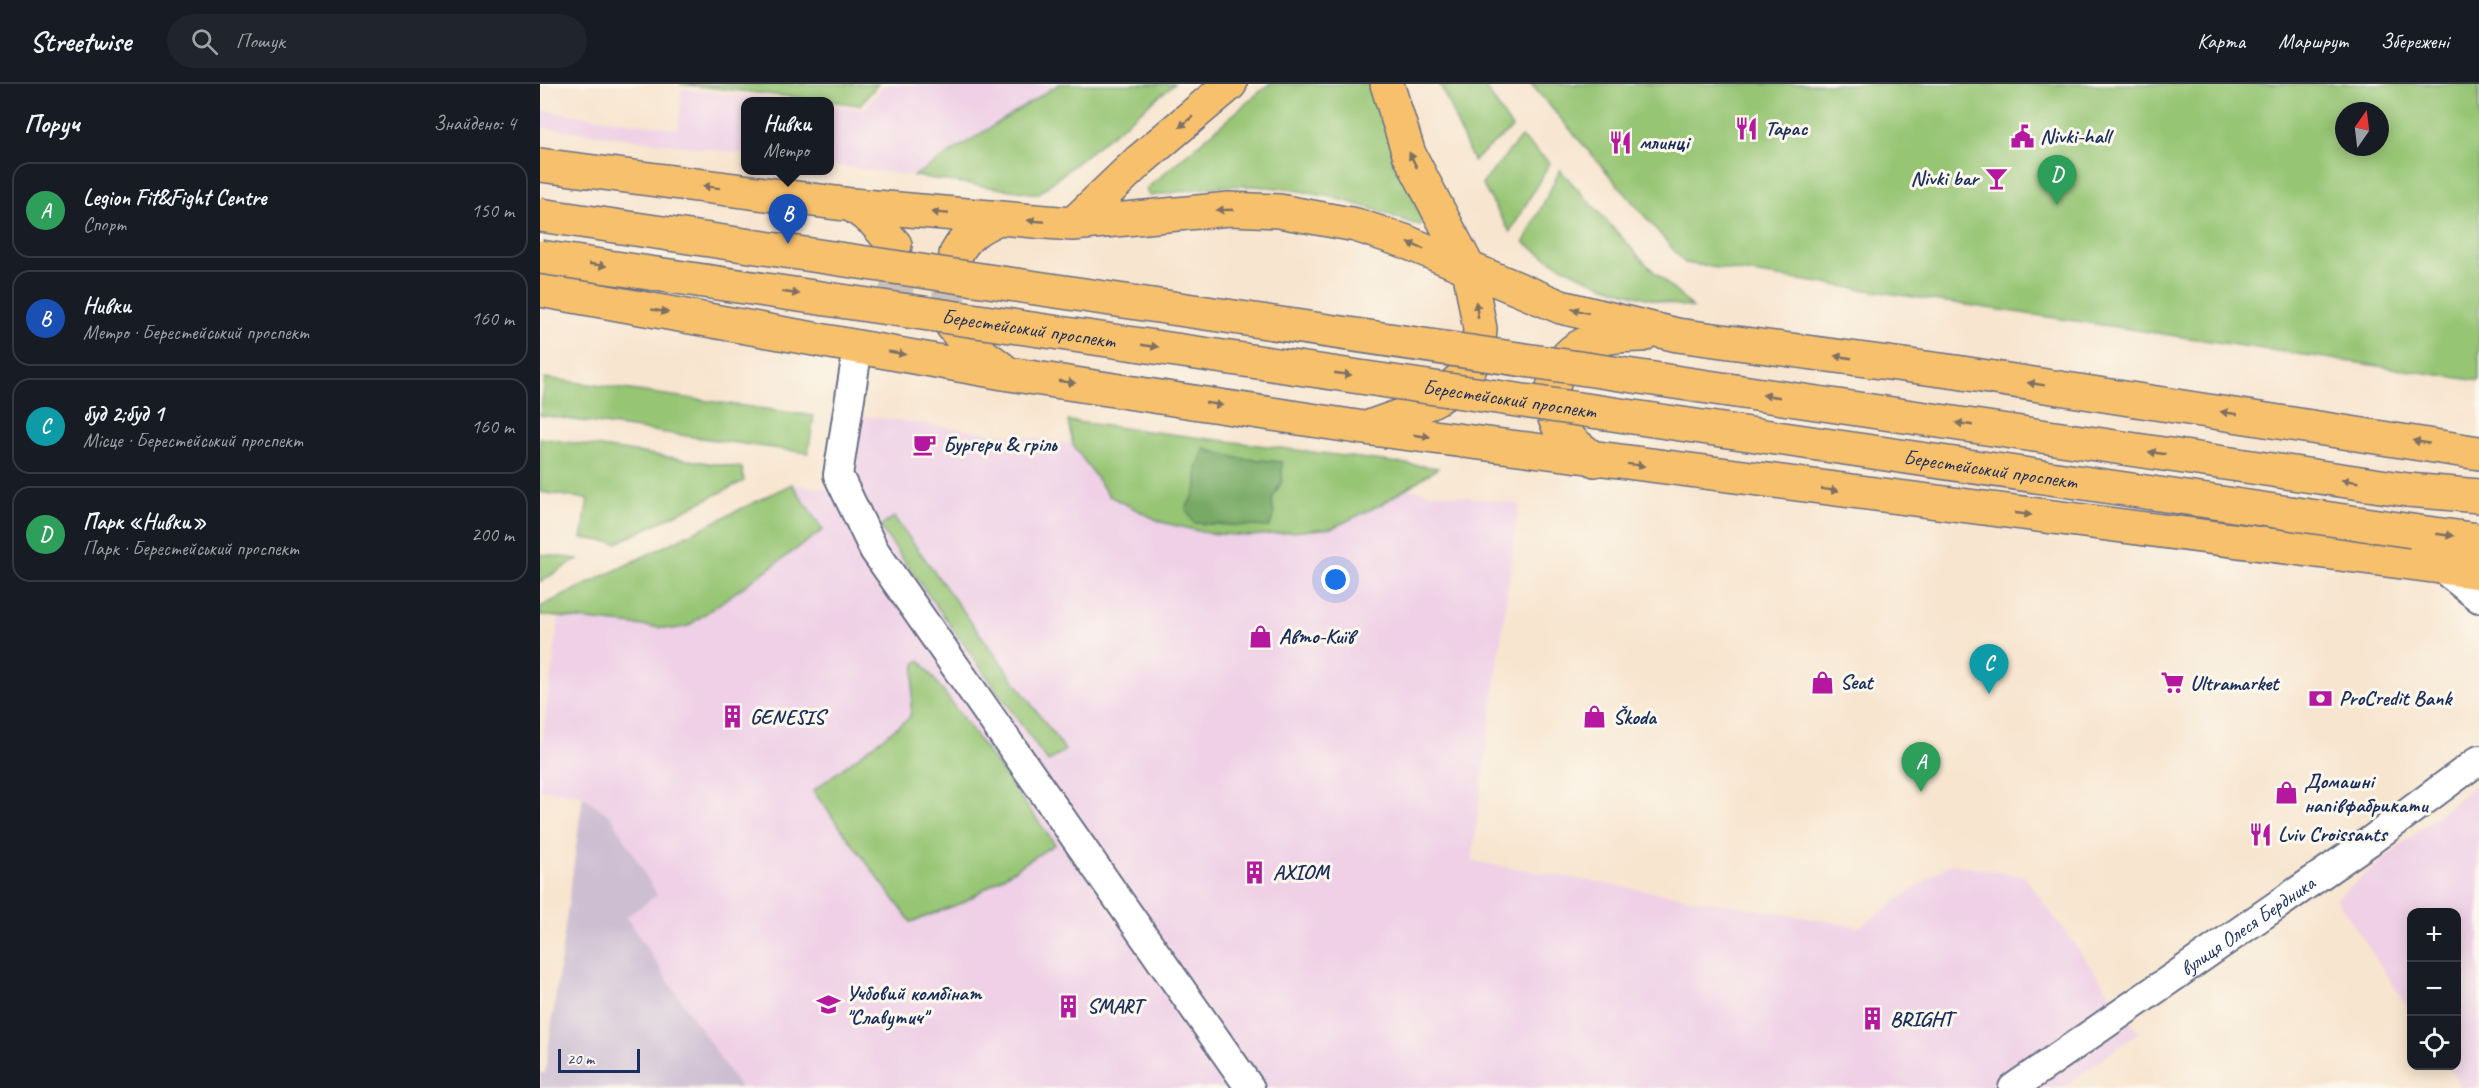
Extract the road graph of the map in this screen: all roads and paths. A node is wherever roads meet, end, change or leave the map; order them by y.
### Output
1 (1230, 84) edge
2 (1387, 84) edge
3 (540, 165) edge
4 (852, 204) junction
5 (540, 215) edge
6 (999, 218) junction
7 (1073, 224) junction
8 (895, 245) tunnel mouth
9 (956, 254) tunnel mouth
10 (540, 257) edge
11 (1469, 269) junction
12 (540, 290) edge
13 (885, 313) tunnel mouth
14 (952, 325) tunnel mouth
15 (1677, 335) junction
16 (849, 345) junction
17 (1009, 374) junction
18 (1364, 428) junction
19 (2479, 453) edge
20 (1595, 460) junction
21 (2479, 496) edge
22 (2479, 540) edge
23 (2443, 569) junction
24 (2479, 572) edge
25 (2479, 598) edge
26 (2479, 760) edge
27 (1250, 1088) edge
28 (2013, 1088) edge

1 -> 7 main road
11 -> 2 main road
4 -> 3 main road
6 -> 4 main road
4 - 8 main road
21 -> 5 main road, Берестейський проспект, bridge
7 -> 6 main road
6 - 9 main road
11 -> 7 main road
10 -> 22 main road, Берестейський проспект, bridge
15 -> 11 main road
18 -> 11 main road
12 -> 16 main road
13 - 16 main road
14 - 17 main road
19 -> 15 main road
15 - 20 main road
16 -> 17 main road
16 - 27 street
17 -> 18 main road, Берестейський проспект
18 -> 20 main road, Берестейський проспект
20 -> 23 main road, Берестейський проспект
23 - 24 main road, Берестейський проспект
23 - 25 street
26 - 28 street, вулиця Олеся Бердника

